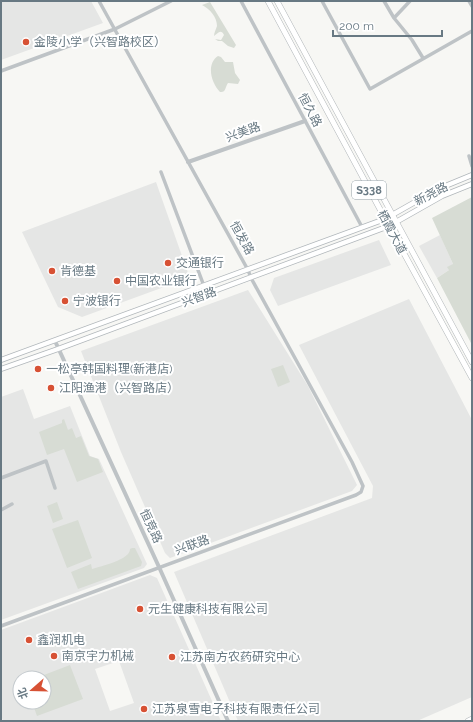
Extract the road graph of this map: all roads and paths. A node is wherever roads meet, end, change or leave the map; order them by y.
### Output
1 (99, 1) edge
2 (171, 1) edge
3 (241, 1) edge
4 (268, 1) edge
5 (277, 1) edge
6 (322, 1) edge
7 (384, 1) edge
8 (410, 1) edge
9 (469, 1) edge
10 (472, 6) edge
11 (394, 18) junction
12 (115, 29) junction
13 (472, 31) edge
14 (423, 58) junction
15 (1, 70) edge
16 (305, 121) junction
17 (468, 156) dead end
18 (188, 162) junction
19 (472, 166) edge
20 (161, 172) dead end
21 (472, 174) edge
22 (472, 184) edge
23 (391, 215) junction
24 (385, 219) junction
25 (396, 222) junction
26 (389, 226) junction
27 (362, 227) junction
28 (248, 270) junction
29 (251, 278) junction
30 (204, 286) junction
31 (55, 341) junction
32 (58, 349) junction
33 (1, 360) edge
34 (472, 362) edge
35 (1, 368) edge
36 (472, 378) edge
37 (1, 478) edge
38 (363, 486) joint
39 (56, 488) dead end
40 (12, 504) dead end
41 (1, 510) edge
42 (159, 567) junction
43 (1, 626) edge
44 (228, 721) edge

1 - 12 street, 恒发路
2 - 12 street
3 - 16 street, 恒久路
4 - 24 main road, 栖霞大道 / S338
5 - 23 main road, 栖霞大道 / S338
6 - 14 street
7 - 11 street
8 - 11 street
9 - 10 street
11 - 14 street
12 - 15 street
12 - 18 street, 恒发路
13 - 14 street
16 - 18 street, 兴美路
16 - 27 street, 恒久路
17 - 19 street
18 - 28 street, 恒发路
20 - 30 street
21 - 23 main road, 新尧路
22 - 25 main road, 新尧路
23 - 24 main road, 兴智路
23 - 25 main road, 栖霞大道 / S338
24 - 26 main road, 栖霞大道 / S338
24 - 27 main road, 兴智路
25 - 26 main road, 兴智路
25 - 34 main road, 栖霞大道 / S338
26 - 29 main road, 兴智路
26 - 36 main road, 栖霞大道 / S338
27 - 28 main road, 兴智路
28 - 29 street, 恒发路
28 - 30 main road, 兴智路
29 - 32 main road, 兴智路
29 - 38 street, 恒发路
30 - 31 main road, 兴智路
31 - 32 street, 恒竞路
31 - 33 main road, 兴智路
32 - 35 main road, 兴智路
32 - 42 street, 恒竞路
37 - 39 street
38 - 42 street, 兴联路
40 - 41 street
42 - 43 street, 兴联路
42 - 44 street, 恒竞路

